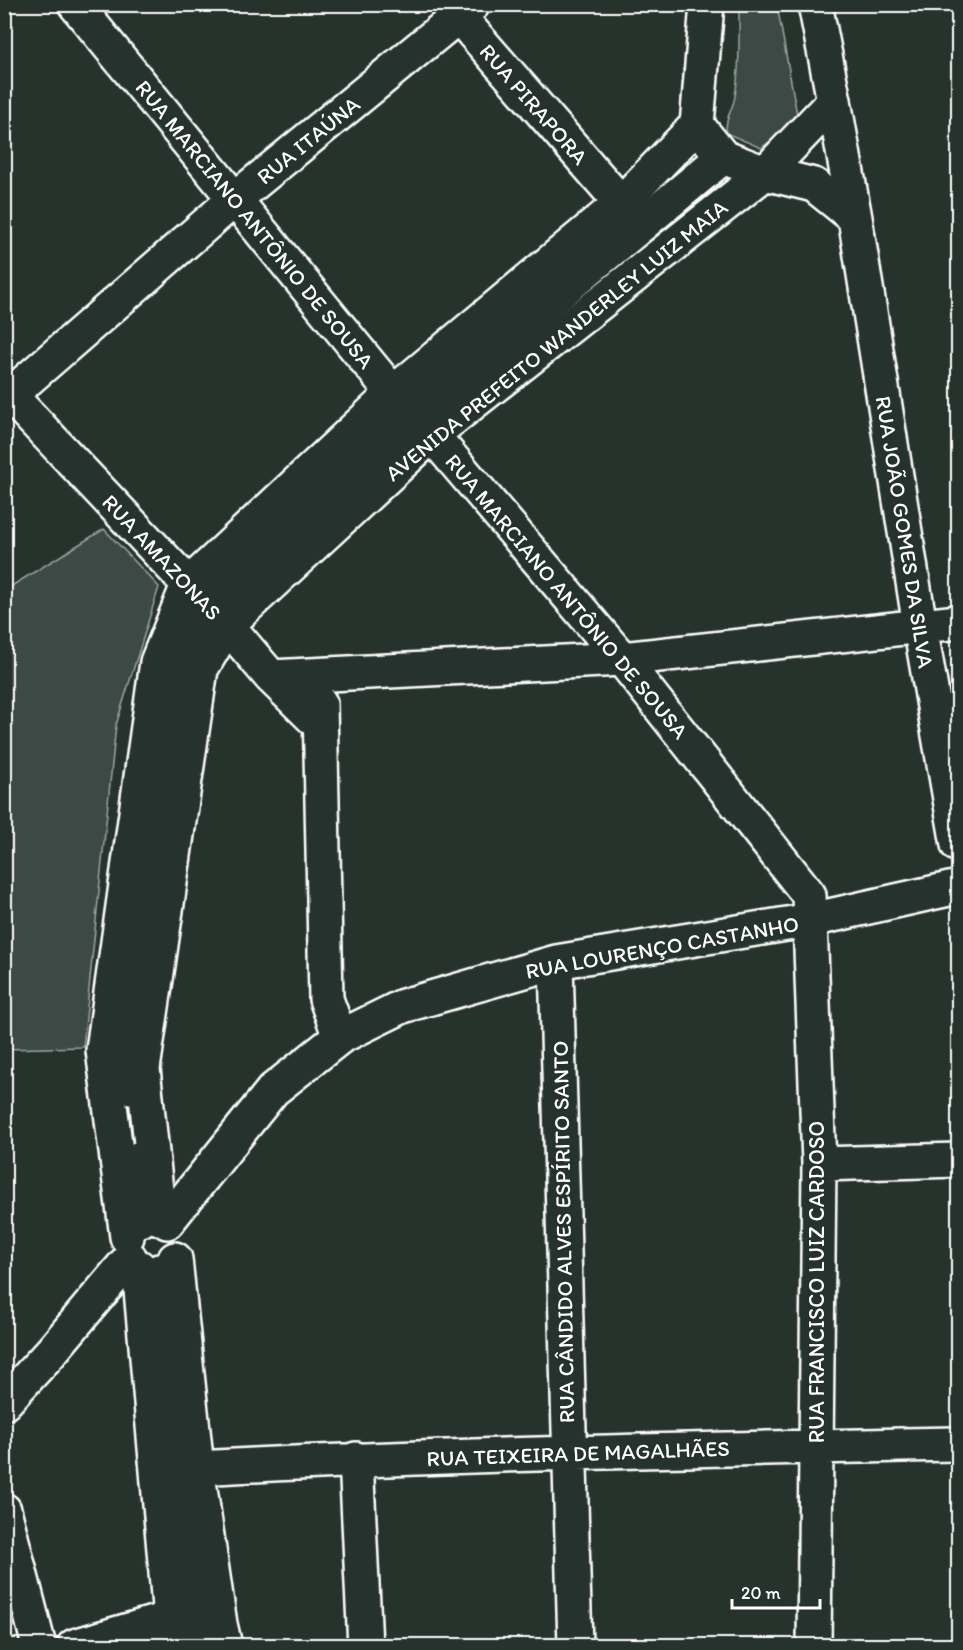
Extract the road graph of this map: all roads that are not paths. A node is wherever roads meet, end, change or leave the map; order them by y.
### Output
1 (75, 4) edge
2 (707, 4) edge
3 (815, 4) edge
4 (459, 9) edge
5 (834, 101) junction
6 (697, 125) junction
7 (723, 157) junction
8 (765, 173) junction
9 (235, 199) junction
10 (621, 203) junction
11 (855, 218) junction
12 (7, 392) edge
13 (413, 415) junction
14 (197, 593) junction
15 (958, 622) edge
16 (227, 625) junction
17 (920, 626) junction
18 (622, 659) junction
19 (319, 674) junction
20 (271, 677) junction
21 (320, 725) junction
22 (958, 845) edge
23 (958, 887) edge
24 (811, 920) junction
25 (556, 962) junction
26 (340, 1037) junction
27 (958, 1160) edge
28 (819, 1164) junction
29 (150, 1244) junction
30 (4, 1403) edge
31 (958, 1443) edge
32 (816, 1447) junction
33 (568, 1452) junction
34 (356, 1459) junction
35 (197, 1468) junction
36 (4, 1510) edge
37 (174, 1632) edge
38 (39, 1646) edge
39 (74, 1646) edge
40 (200, 1646) edge
41 (225, 1646) edge
42 (365, 1646) edge
43 (575, 1646) edge
44 (814, 1646) edge

1 - 9 street, RUA MARCIANO ANTÔNIO DE SOUSA
2 - 6 street
3 - 5 street
4 - 9 street, RUA ITAÚNA
4 - 10 street, RUA PIRAPORA
5 - 8 street, AVENIDA PREFEITO WANDERLEY LUIZ MAIA
5 - 11 street, RUA JOÃO GOMES DA SILVA
6 - 7 street
6 - 10 street, AVENIDA PREFEITO WANDERLEY LUIZ MAIA
7 - 8 street
7 - 13 street
8 - 11 street
8 - 13 street, AVENIDA PREFEITO WANDERLEY LUIZ MAIA
9 - 12 street, RUA ITAÚNA
9 - 13 street, RUA MARCIANO ANTÔNIO DE SOUSA
10 - 13 street, AVENIDA PREFEITO WANDERLEY LUIZ MAIA
11 - 17 street, RUA JOÃO GOMES DA SILVA
12 - 14 street, RUA AMAZONAS
13 - 14 street, AVENIDA PREFEITO WANDERLEY LUIZ MAIA
13 - 16 street, AVENIDA PREFEITO WANDERLEY LUIZ MAIA
13 - 18 street, RUA MARCIANO ANTÔNIO DE SOUSA
14 - 16 street, RUA AMAZONAS
14 - 29 street
15 - 17 street
16 - 20 street, RUA AMAZONAS
16 - 29 street, AVENIDA PREFEITO WANDERLEY LUIZ MAIA
17 - 18 street
17 - 22 street, RUA JOÃO GOMES DA SILVA
18 - 19 street
18 - 24 street, RUA MARCIANO ANTÔNIO DE SOUSA
19 - 20 street
19 - 21 street
20 - 21 street, RUA AMAZONAS
21 - 26 street
23 - 24 street, RUA LOURENÇO CASTANHO
24 - 25 street, RUA LOURENÇO CASTANHO
24 - 28 street, RUA FRANCISCO LUIZ CARDOSO
25 - 26 street, RUA LOURENÇO CASTANHO
25 - 33 street, RUA CÂNDIDO ALVES ESPÍRITO SANTO
26 - 29 street, RUA LOURENÇO CASTANHO
27 - 28 street
28 - 32 street, RUA FRANCISCO LUIZ CARDOSO
29 - 30 street, RUA LOURENÇO CASTANHO
29 - 35 street, AVENIDA PREFEITO WANDERLEY LUIZ MAIA
29 - 37 street, AVENIDA PREFEITO WANDERLEY LUIZ MAIA
29 - 40 street
31 - 32 street, RUA TEIXEIRA DE MAGALHÃES
32 - 33 street, RUA TEIXEIRA DE MAGALHÃES
32 - 44 street, RUA FRANCISCO LUIZ CARDOSO
33 - 34 street, RUA TEIXEIRA DE MAGALHÃES
33 - 43 street, RUA CÂNDIDO ALVES ESPÍRITO SANTO
34 - 35 street, RUA TEIXEIRA DE MAGALHÃES
34 - 42 street
35 - 41 street, AVENIDA PREFEITO WANDERLEY LUIZ MAIA
36 - 38 street
37 - 39 street

